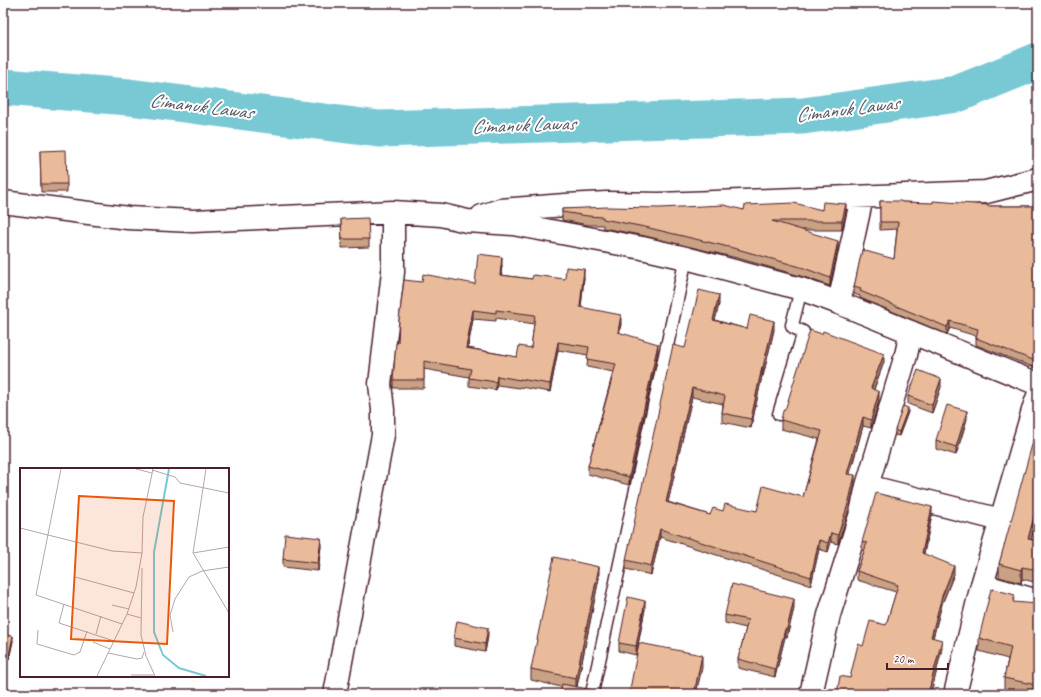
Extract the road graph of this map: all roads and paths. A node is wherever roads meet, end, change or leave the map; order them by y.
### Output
1 (1038, 179) edge
2 (862, 197) junction
3 (3, 202) edge
4 (393, 212) junction
5 (467, 221) junction
6 (686, 258) junction
7 (799, 298) junction
8 (839, 303) junction
9 (911, 332) junction
10 (1038, 384) edge
11 (1036, 402) edge
12 (778, 414) dead end
13 (867, 486) junction
14 (1001, 520) junction
15 (982, 585) junction
16 (1038, 601) edge
17 (592, 693) edge
18 (335, 694) edge
19 (810, 694) edge
20 (954, 694) edge

1 - 2 street
2 - 5 street
2 - 8 street
3 - 4 street
4 - 5 street
4 - 18 street
5 - 6 street
6 - 7 street
6 - 17 lane
7 - 8 street
7 - 12 lane
8 - 9 street
9 - 10 street
9 - 13 street
11 - 14 street
13 - 14 street
13 - 19 street
14 - 15 street
15 - 16 street
15 - 20 street

